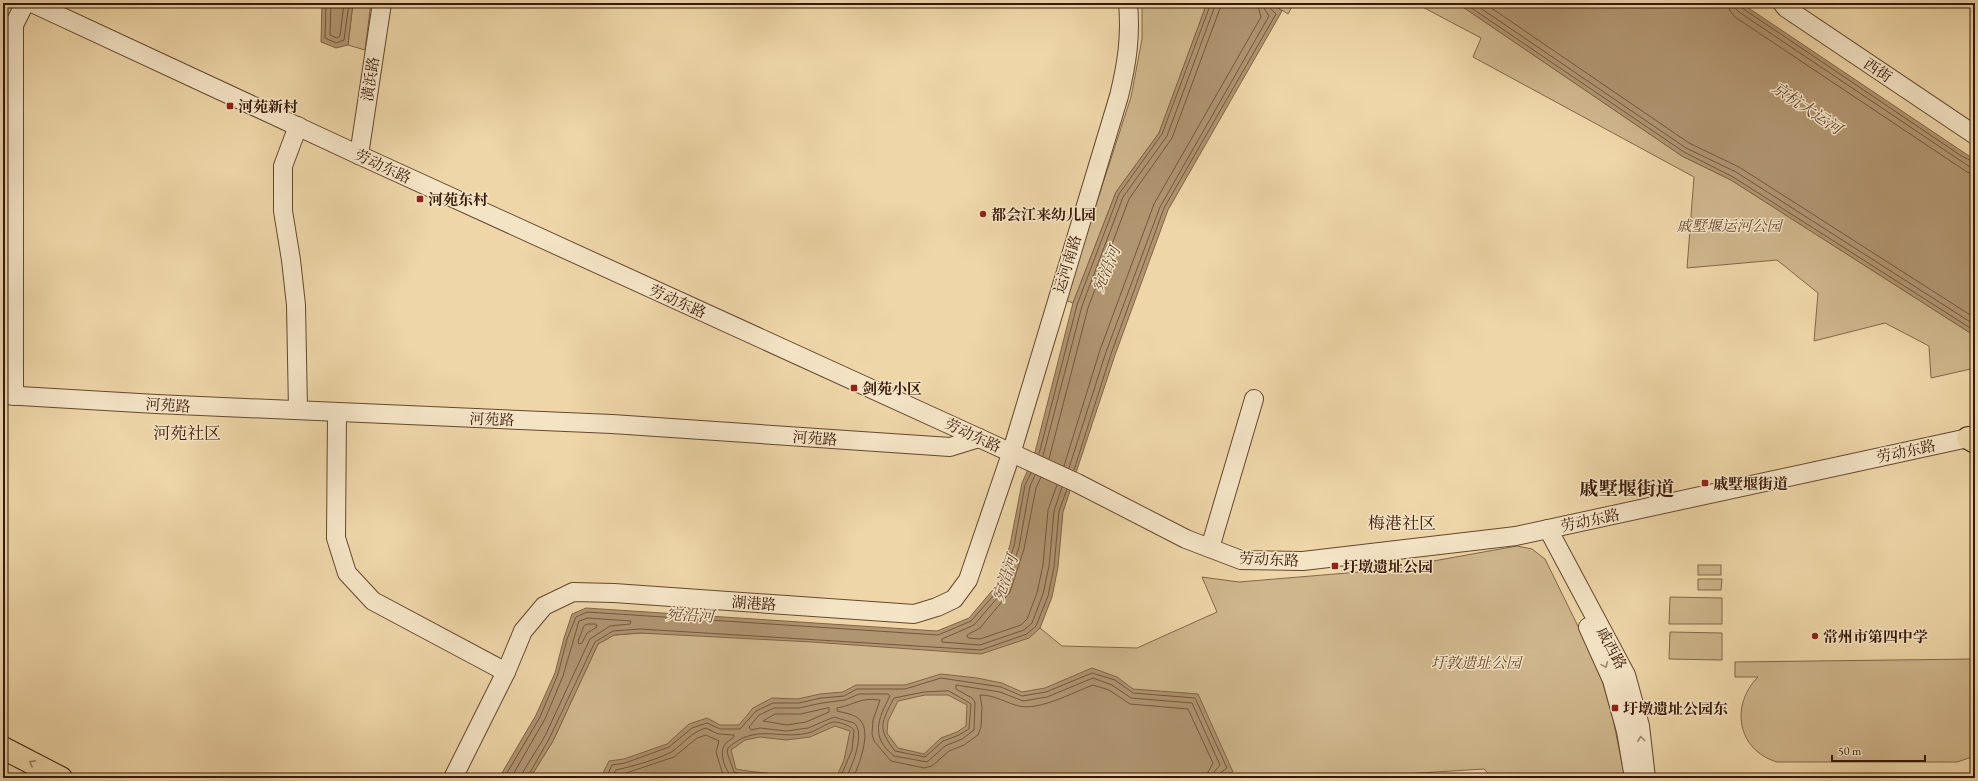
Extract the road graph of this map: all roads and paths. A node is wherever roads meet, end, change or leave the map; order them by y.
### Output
1 (25, 3) edge
2 (32, 3) edge
3 (382, 3) edge
4 (1128, 3) edge
5 (1782, 3) edge
6 (298, 126) junction
7 (1975, 135) edge
8 (359, 155) junction
9 (8, 395) edge
10 (1254, 399) dead end
11 (298, 410) junction
12 (337, 412) junction
13 (979, 438) junction
14 (1973, 439) edge
15 (1019, 457) junction
16 (1542, 530) junction
17 (1210, 548) junction
18 (506, 672) junction
19 (3, 748) edge
20 (61, 778) edge
21 (453, 778) edge
22 (1634, 778) edge
23 (1646, 778) edge

1 - 9 street
2 - 6 street, 劳动东路
3 - 8 street, 潢浜路
4 - 15 street, 运河南路
5 - 7 street, 西街
6 - 8 street, 劳动东路
6 - 11 street
8 - 13 street, 劳动东路
9 - 11 street, 河苑路
10 - 17 street
11 - 12 street, 河苑路
12 - 13 street, 河苑路
12 - 18 street
13 - 15 street, 劳动东路
14 - 16 street, 劳动东路
15 - 17 street, 劳动东路
15 - 18 street, 湖港路
16 - 17 street, 劳动东路
16 -> 22 street, 戚西路
23 -> 16 street, 戚西路
18 - 21 street, 湖港路
20 -> 19 main road

